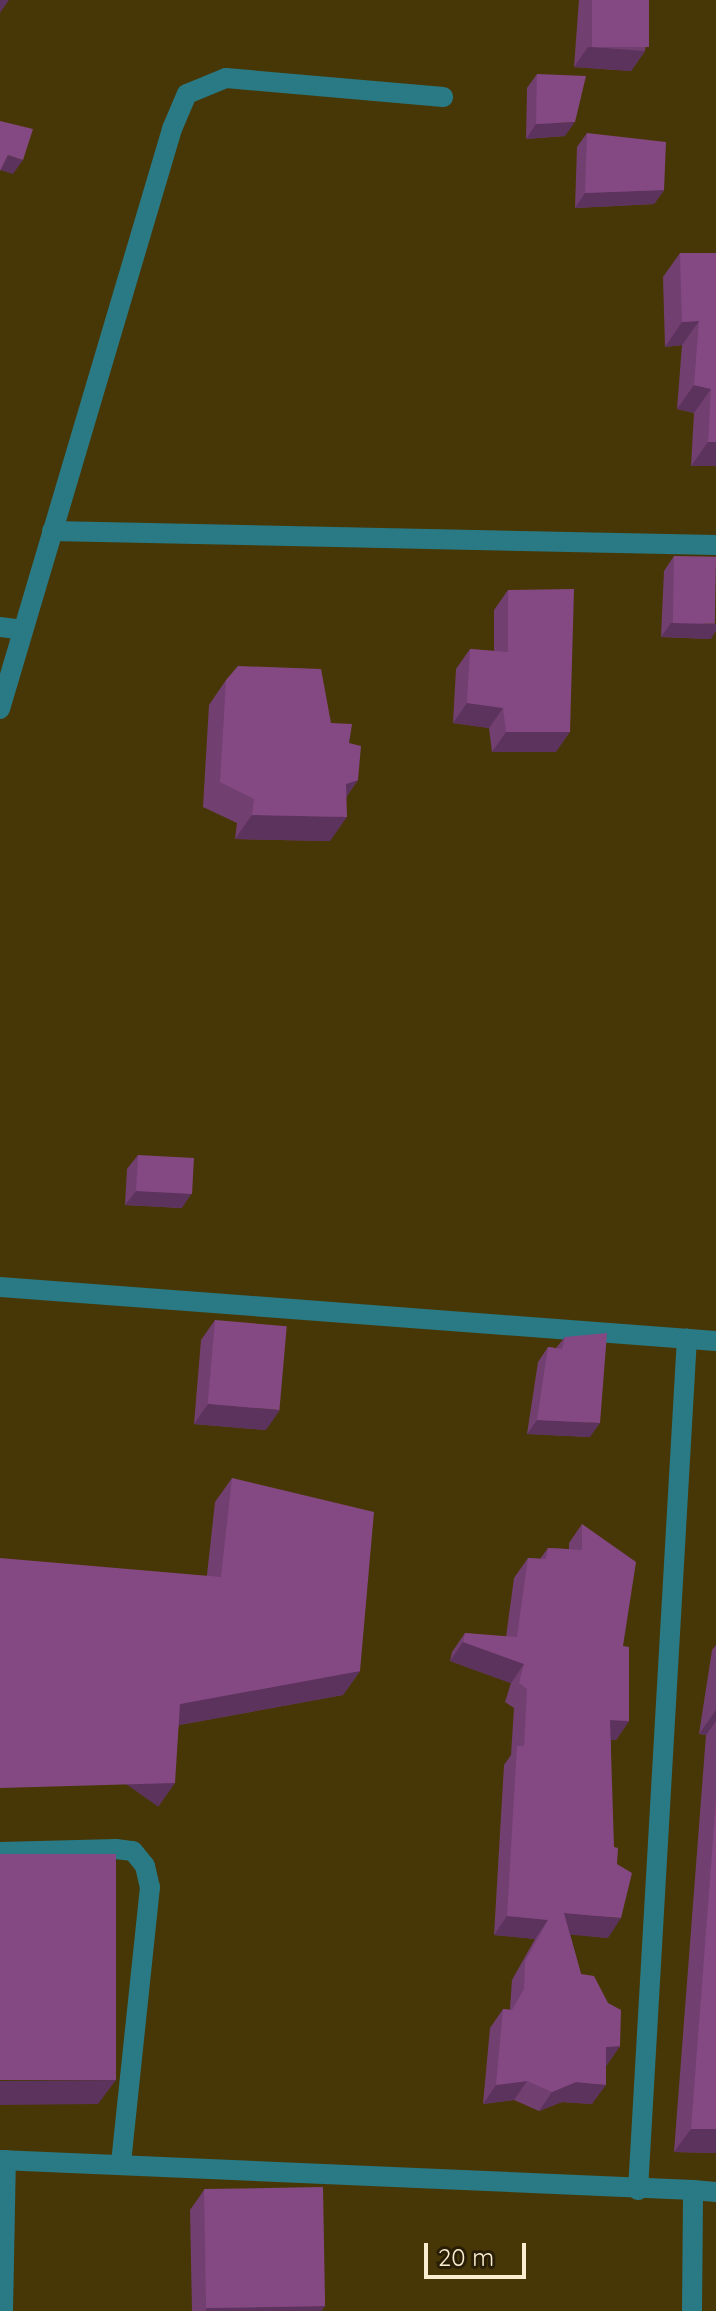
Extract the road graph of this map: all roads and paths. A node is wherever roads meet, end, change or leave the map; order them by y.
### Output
1 (443, 97) dead end
2 (52, 531) junction
3 (716, 545) edge
4 (0, 627) edge
5 (23, 630) junction
6 (0, 709) edge
7 (0, 1287) edge
8 (687, 1338) junction
9 (716, 1341) edge
10 (0, 1852) edge
11 (3, 2160) edge
12 (121, 2163) junction
13 (638, 2190) junction
14 (693, 2190) junction
15 (716, 2192) edge
16 (3, 2311) edge
17 (692, 2311) edge

1 - 2 street
2 - 3 street
2 - 5 street
4 - 5 street
5 - 6 street
7 - 8 street
8 - 9 street
8 - 13 street
10 - 12 street
11 - 12 street
11 - 16 street
12 - 13 street
13 - 14 street
14 - 15 street
14 - 17 street

